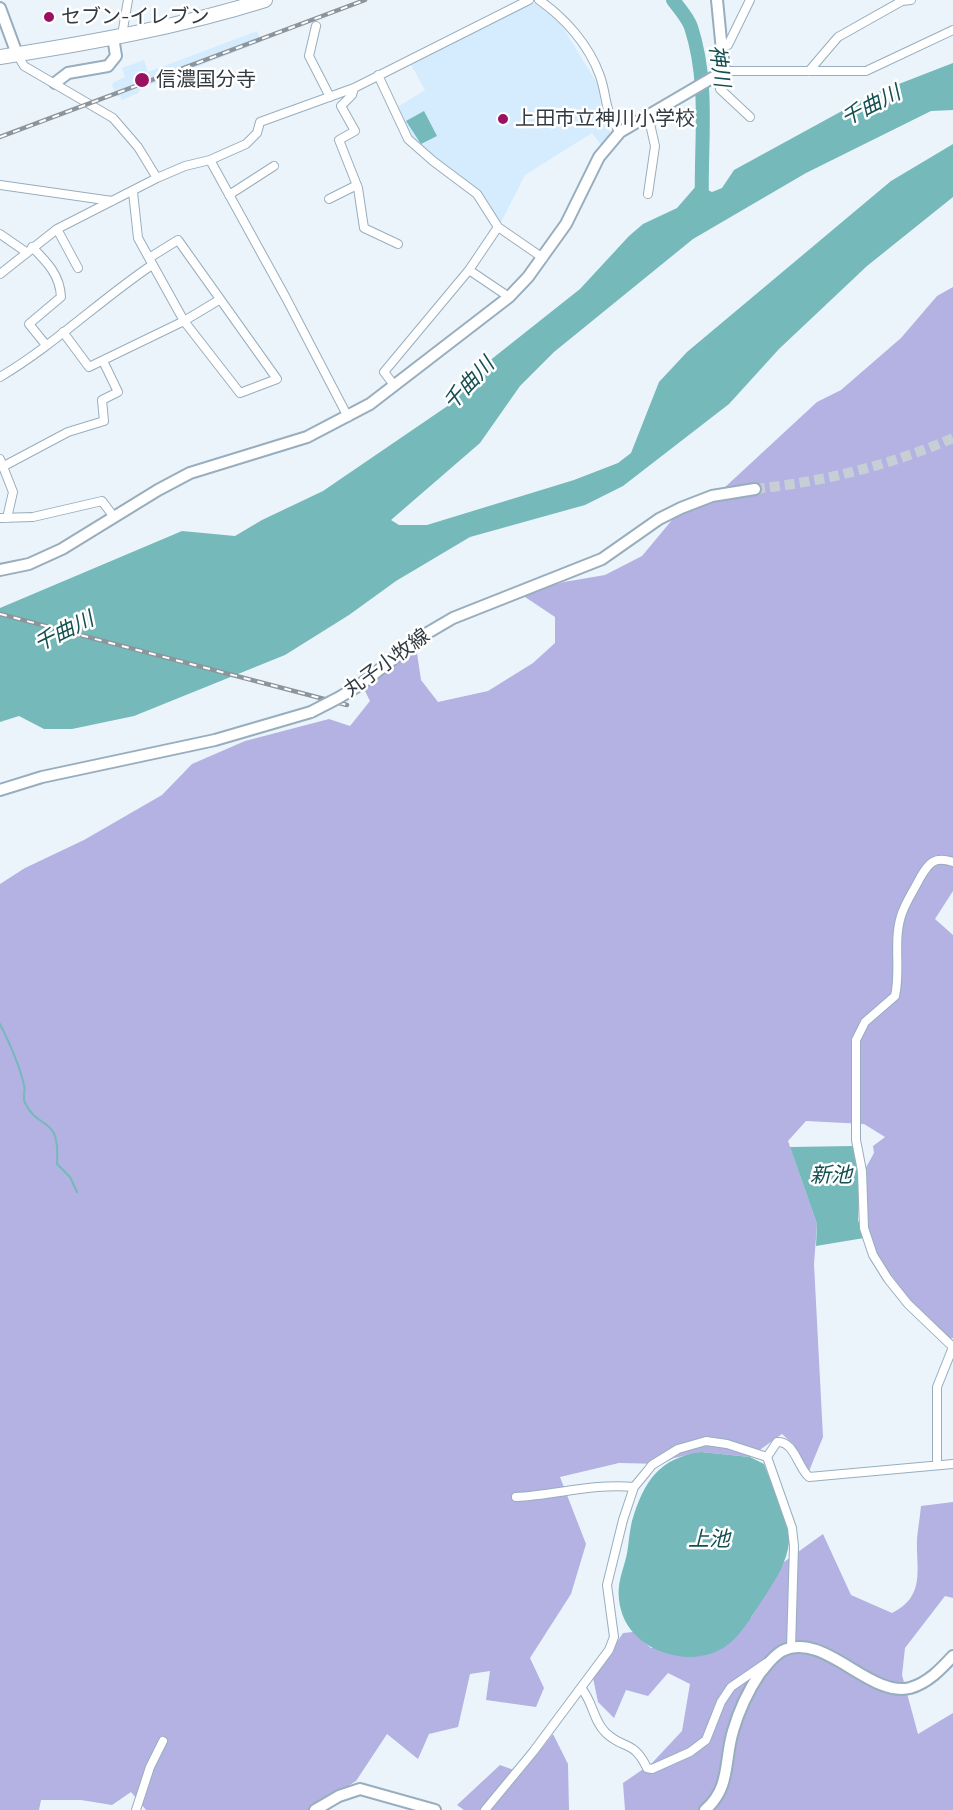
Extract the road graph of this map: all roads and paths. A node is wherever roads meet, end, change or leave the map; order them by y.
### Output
1 (128, 0) edge
2 (265, 0) edge
3 (529, 0) edge
4 (539, 0) edge
5 (717, 0) edge
6 (750, 0) edge
7 (911, 0) edge
8 (0, 8) edge
9 (316, 26) dead end
10 (953, 30) edge
11 (117, 36) junction
12 (722, 46) junction
13 (17, 54) junction
14 (0, 57) edge
15 (809, 71) junction
16 (722, 72) junction
17 (378, 75) junction
18 (55, 83) junction
19 (354, 88) junction
20 (330, 97) junction
21 (648, 115) junction
22 (750, 117) dead end
23 (620, 132) junction
24 (210, 160) junction
25 (274, 166) dead end
26 (157, 178) junction
27 (0, 185) edge
28 (357, 185) junction
29 (134, 192) junction
30 (648, 194) dead end
31 (229, 195) junction
32 (329, 199) dead end
33 (113, 201) junction
34 (498, 227) junction
35 (57, 229) junction
36 (0, 234) edge
37 (398, 244) dead end
38 (29, 249) junction
39 (543, 258) junction
40 (150, 261) junction
41 (78, 267) dead end
42 (469, 270) junction
43 (0, 274) edge
44 (509, 297) junction
45 (219, 300) junction
46 (184, 321) junction
47 (63, 332) junction
48 (46, 345) junction
49 (103, 361) junction
50 (0, 377) edge
51 (394, 385) junction
52 (348, 417) junction
53 (2, 462) edge
54 (754, 489) tunnel mouth
55 (114, 517) junction
56 (4, 518) edge
57 (0, 570) edge
58 (0, 790) edge
59 (953, 862) edge
60 (953, 1347) edge
61 (767, 1457) junction
62 (953, 1464) edge
63 (938, 1465) junction
64 (634, 1487) junction
65 (516, 1497) dead end
66 (791, 1648) junction
67 (953, 1656) edge
68 (770, 1661) junction
69 (581, 1688) junction
70 (163, 1741) dead end
71 (136, 1810) edge
72 (315, 1810) edge
73 (435, 1810) edge
74 (485, 1810) edge
75 (705, 1810) edge

1 - 11 street
2 - 11 highway
3 - 17 street
4 - 23 street
5 - 12 street
6 - 12 street
7 - 15 street
8 - 13 street
9 - 20 street
10 - 15 street
11 - 13 highway
11 - 18 street
12 - 16 street
13 - 14 highway
13 - 18 street
15 - 16 street
16 - 21 street
16 - 22 street
17 - 19 street
17 - 34 street
18 - 26 street
19 - 20 street
19 - 28 street
20 - 24 street
21 - 23 street
21 - 30 street
23 - 39 street
24 - 26 street
24 - 31 street
25 - 31 street
26 - 29 street
27 - 33 street
28 - 32 street
28 - 37 street
29 - 33 street
29 - 40 street
31 - 52 street
33 - 35 street
34 - 39 street
34 - 42 street
35 - 38 street
35 - 41 street
36 - 38 street
38 - 43 street
38 - 48 street
39 - 44 street
40 - 45 street
40 - 46 street
40 - 47 street
42 - 44 street
42 - 51 street
44 - 51 street
45 - 46 street
45 - 46 street
46 - 49 street
47 - 48 street
47 - 49 street
48 - 50 street
49 - 53 street
51 - 52 street
52 - 55 street
53 - 56 street
54 - 58 street, 丸子小牧線, bridge
55 - 56 street
55 - 57 street
59 - 60 street
60 - 63 street
61 - 63 street
61 - 64 street
61 - 66 street
62 - 63 street
64 - 65 street
64 - 69 street
66 - 67 street
66 - 68 street
68 - 69 street
68 - 75 street
69 - 74 street
70 - 71 street
72 - 73 street

